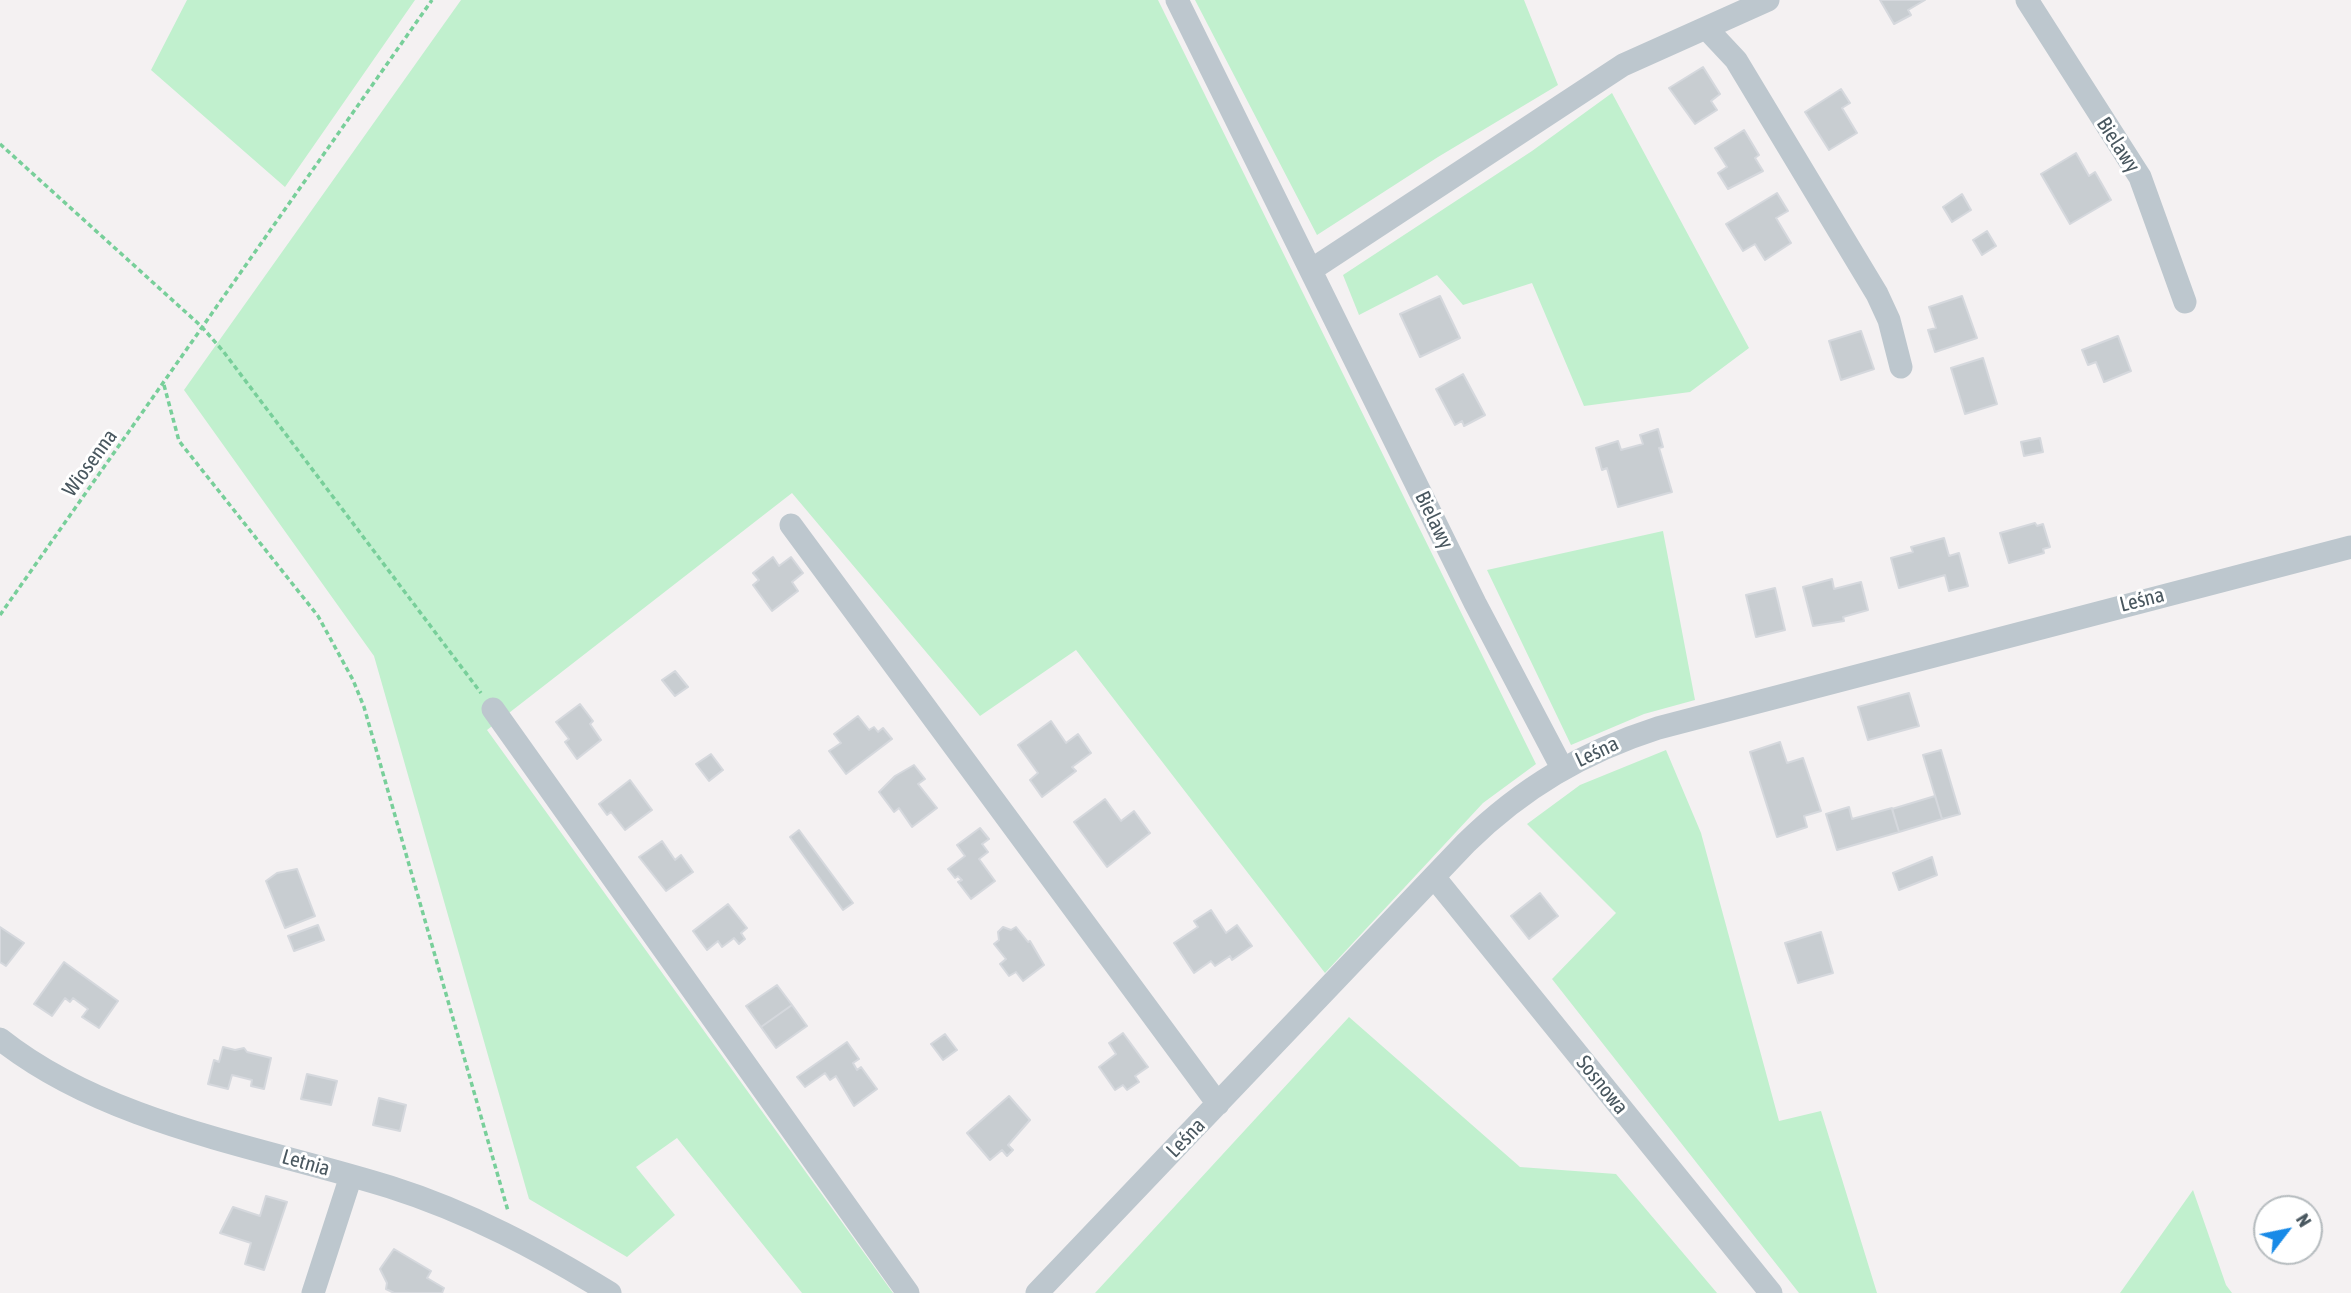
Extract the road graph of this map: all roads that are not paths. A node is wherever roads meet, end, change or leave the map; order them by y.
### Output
1 (1177, 0) edge
2 (1768, 0) edge
3 (2027, 0) edge
4 (1706, 28) junction
5 (1311, 270) junction
6 (2185, 302) dead end
7 (1901, 367) dead end
8 (791, 526) dead end
9 (2351, 547) edge
10 (493, 709) road end
11 (1562, 768) junction
12 (1434, 877) junction
13 (0, 1039) edge
14 (1218, 1104) junction
15 (351, 1176) junction
16 (313, 1293) edge
17 (610, 1293) edge
18 (908, 1293) edge
19 (1037, 1293) edge
20 (1771, 1293) edge

1 - 5 street, Bielawy
2 - 4 street
3 - 6 street, Bielawy
4 - 5 street
4 - 7 street
5 - 11 street, Bielawy
8 - 14 street
9 - 11 street, Leśna
10 - 18 street
11 - 12 street, Leśna
12 - 14 street, Leśna
12 - 20 street, Sosnowa
13 - 15 street, Letnia
14 - 19 street, Leśna
15 - 16 street
15 - 17 street, Letnia

